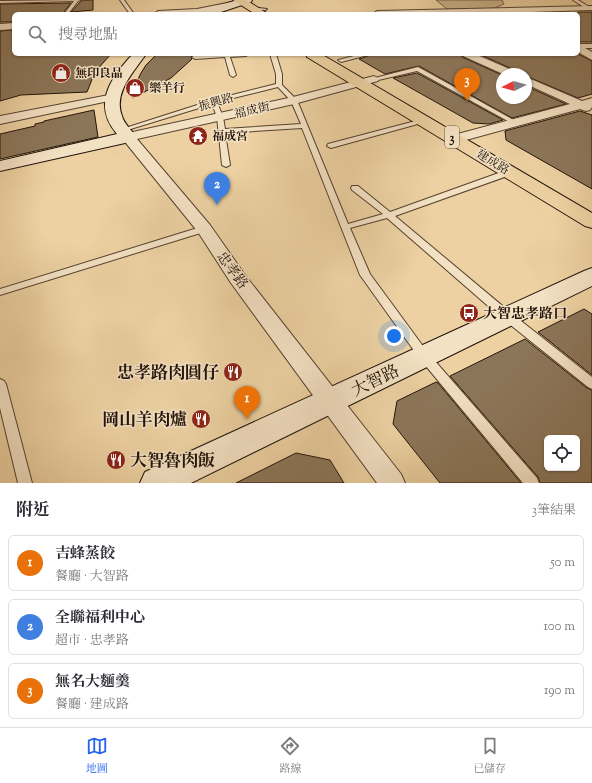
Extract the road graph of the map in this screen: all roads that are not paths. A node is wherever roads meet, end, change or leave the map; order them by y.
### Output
1 (78, 0) edge
2 (122, 0) edge
3 (575, 0) edge
4 (10, 1) edge
5 (0, 2) edge
6 (240, 4) edge
7 (5, 6) dead end
8 (264, 11) edge
9 (591, 11) edge
10 (68, 12) edge
11 (131, 12) edge
12 (185, 12) edge
13 (211, 12) edge
14 (520, 12) edge
15 (580, 16) edge
16 (12, 26) edge
17 (0, 27) edge
18 (580, 46) edge
19 (592, 46) edge
20 (580, 48) edge
21 (138, 56) edge
22 (211, 56) edge
23 (227, 56) edge
24 (273, 56) edge
25 (316, 56) edge
26 (347, 56) edge
27 (472, 56) edge
28 (195, 57) dead end
29 (336, 57) edge
30 (592, 57) edge
31 (498, 68) edge
32 (233, 75) dead end
33 (368, 81) junction
34 (532, 82) edge
35 (279, 85) junction
36 (114, 97) junction
37 (294, 100) junction
38 (214, 102) junction
39 (589, 106) edge
40 (220, 117) junction
41 (0, 120) edge
42 (424, 121) junction
43 (514, 123) junction
44 (305, 126) junction
45 (221, 131) junction
46 (125, 134) junction
47 (471, 135) junction
48 (455, 139) junction
49 (331, 146) dead end
50 (226, 165) dead end
51 (0, 166) edge
52 (510, 172) junction
53 (355, 188) dead end
54 (592, 205) edge
55 (388, 215) junction
56 (592, 222) edge
57 (346, 227) junction
58 (204, 229) junction
59 (592, 276) edge
60 (0, 292) edge
61 (507, 316) junction
62 (424, 356) junction
63 (0, 384) edge
64 (592, 384) edge
65 (331, 401) junction
66 (25, 483) edge
67 (157, 483) edge
68 (392, 483) edge
69 (532, 483) edge

1 - 4 lane
1 - 10 lane
2 - 11 lane
3 - 9 lane
4 - 5 lane
4 - 7 lane
6 - 8 main road
6 - 12 street
6 - 13 main road
9 - 14 street
9 - 15 street
16 - 17 street
18 - 19 lane
20 - 30 street
21 - 36 main road, 忠孝路
22 - 28 lane
23 - 32 lane
24 - 35 lane
25 - 33 main road, 建成路 / 3
26 - 29 lane
27 - 31 street
29 - 33 main road, 建成路 / 3
33 - 37 street, 福成街
33 - 42 main road, 建成路 / 3
33 - 43 lane
33 - 47 main road, 建成路 / 3
34 - 39 street
35 - 37 lane
35 - 38 lane, 振興路
36 - 41 street
36 - 46 main road, 忠孝路
37 - 40 street, 福成街
37 - 44 lane
38 - 40 lane
38 - 46 lane, 振興路
39 - 43 street
40 - 45 lane
40 - 46 street, 福成街
42 - 48 main road, 建成路 / 3
42 - 49 lane
43 - 47 street
44 - 45 lane
44 - 57 lane
45 - 50 lane
46 - 51 main road, 振興路
46 - 58 street, 忠孝路
47 - 48 street
47 - 54 main road, 建成路 / 3
48 - 52 main road, 建成路 / 3
52 - 55 lane
52 - 56 main road, 建成路 / 3
53 - 55 lane
55 - 57 lane
55 - 61 lane
57 - 62 lane
58 - 60 lane
58 - 65 street, 忠孝路
59 - 61 main road, 大智路
61 - 62 main road, 大智路
61 - 64 lane
62 - 65 main road, 大智路
62 - 69 lane
63 - 66 lane
65 - 67 main road, 大智路
65 - 68 street, 忠孝路

